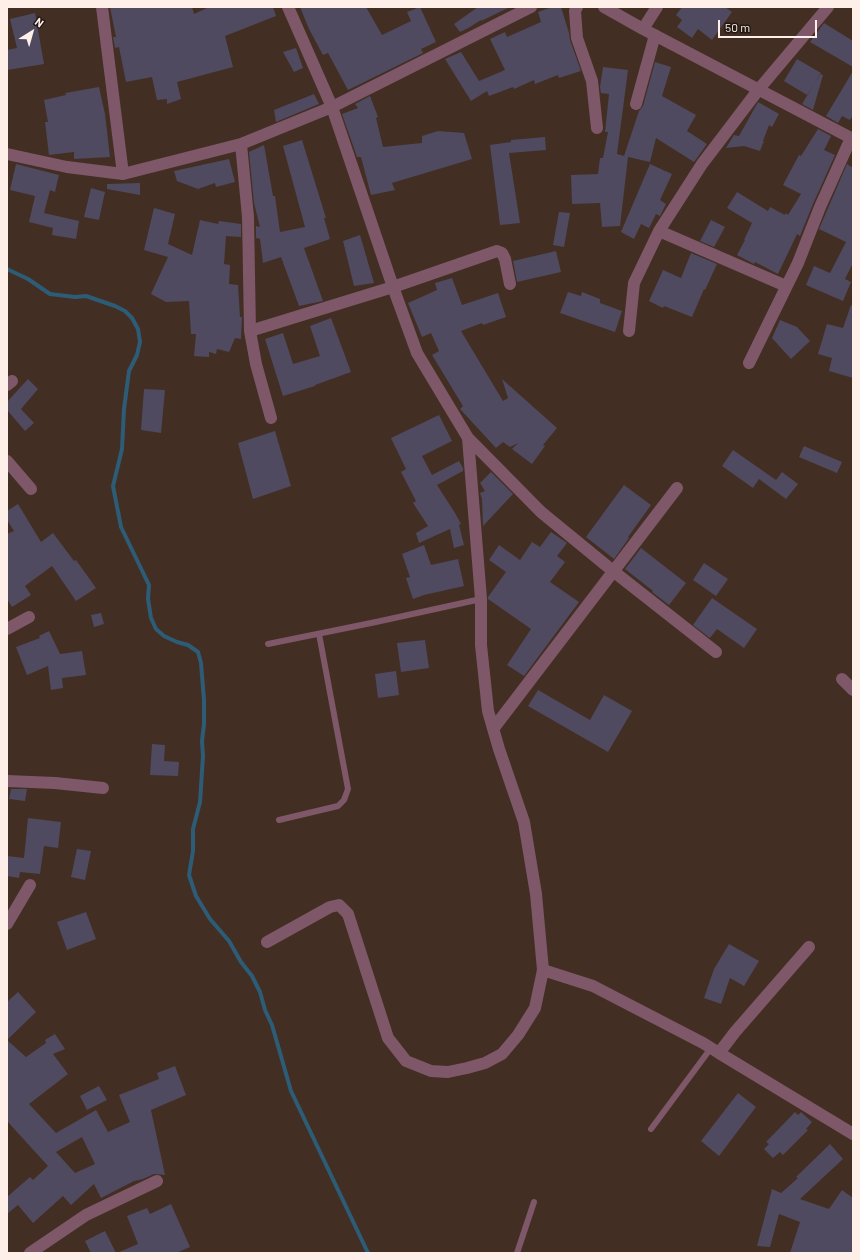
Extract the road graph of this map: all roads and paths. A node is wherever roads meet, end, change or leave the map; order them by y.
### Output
1 (102, 7) edge
2 (288, 7) edge
3 (531, 7) edge
4 (577, 7) edge
5 (604, 7) edge
6 (657, 7) edge
7 (828, 7) edge
8 (643, 29) junction
9 (655, 35) junction
10 (759, 90) junction
11 (636, 104) dead end
12 (332, 107) junction
13 (597, 128) dead end
14 (852, 139) edge
15 (241, 144) junction
16 (7, 154) edge
17 (122, 174) junction
18 (659, 230) junction
19 (510, 284) dead end
20 (786, 286) junction
21 (393, 287) junction
22 (250, 331) junction
23 (629, 331) dead end
24 (748, 363) dead end
25 (271, 418) dead end
26 (468, 438) junction
27 (7, 461) edge
28 (677, 488) dead end
29 (30, 489) dead end
30 (613, 572) junction
31 (481, 599) junction
32 (29, 617) dead end
33 (7, 629) edge
34 (319, 634) junction
35 (268, 644) dead end
36 (716, 652) dead end
37 (842, 679) dead end
38 (853, 690) edge
39 (493, 729) junction
40 (7, 781) edge
41 (103, 788) dead end
42 (279, 820) dead end
43 (30, 885) dead end
44 (7, 924) edge
45 (267, 942) dead end
46 (809, 947) dead end
47 (543, 970) junction
48 (715, 1051) junction
49 (651, 1128) dead end
50 (853, 1134) edge
51 (157, 1181) dead end
52 (534, 1202) dead end
53 (30, 1253) edge
54 (517, 1253) edge

1 - 17 street
2 - 12 street
3 - 12 street
4 - 13 street
5 - 8 street
6 - 8 street
7 - 10 street
8 - 9 street
9 - 10 street
9 - 11 street
10 - 14 street
10 - 18 street
12 - 15 street
12 - 21 street
14 - 20 street
15 - 17 street
15 - 22 street
16 - 17 street
18 - 20 street
18 - 23 street
19 - 21 street
20 - 24 street
21 - 22 street
21 - 26 street
22 - 25 street
26 - 30 street
26 - 31 street
27 - 29 street
28 - 30 street
30 - 36 street
30 - 39 street
31 - 34 lane
31 - 39 street
32 - 33 street
34 - 35 lane
34 - 42 lane
37 - 38 street
39 - 47 street
40 - 41 street
43 - 44 street
45 - 47 street
46 - 48 street
47 - 48 street
48 - 49 lane
48 - 50 street
51 - 53 street
52 - 54 lane

